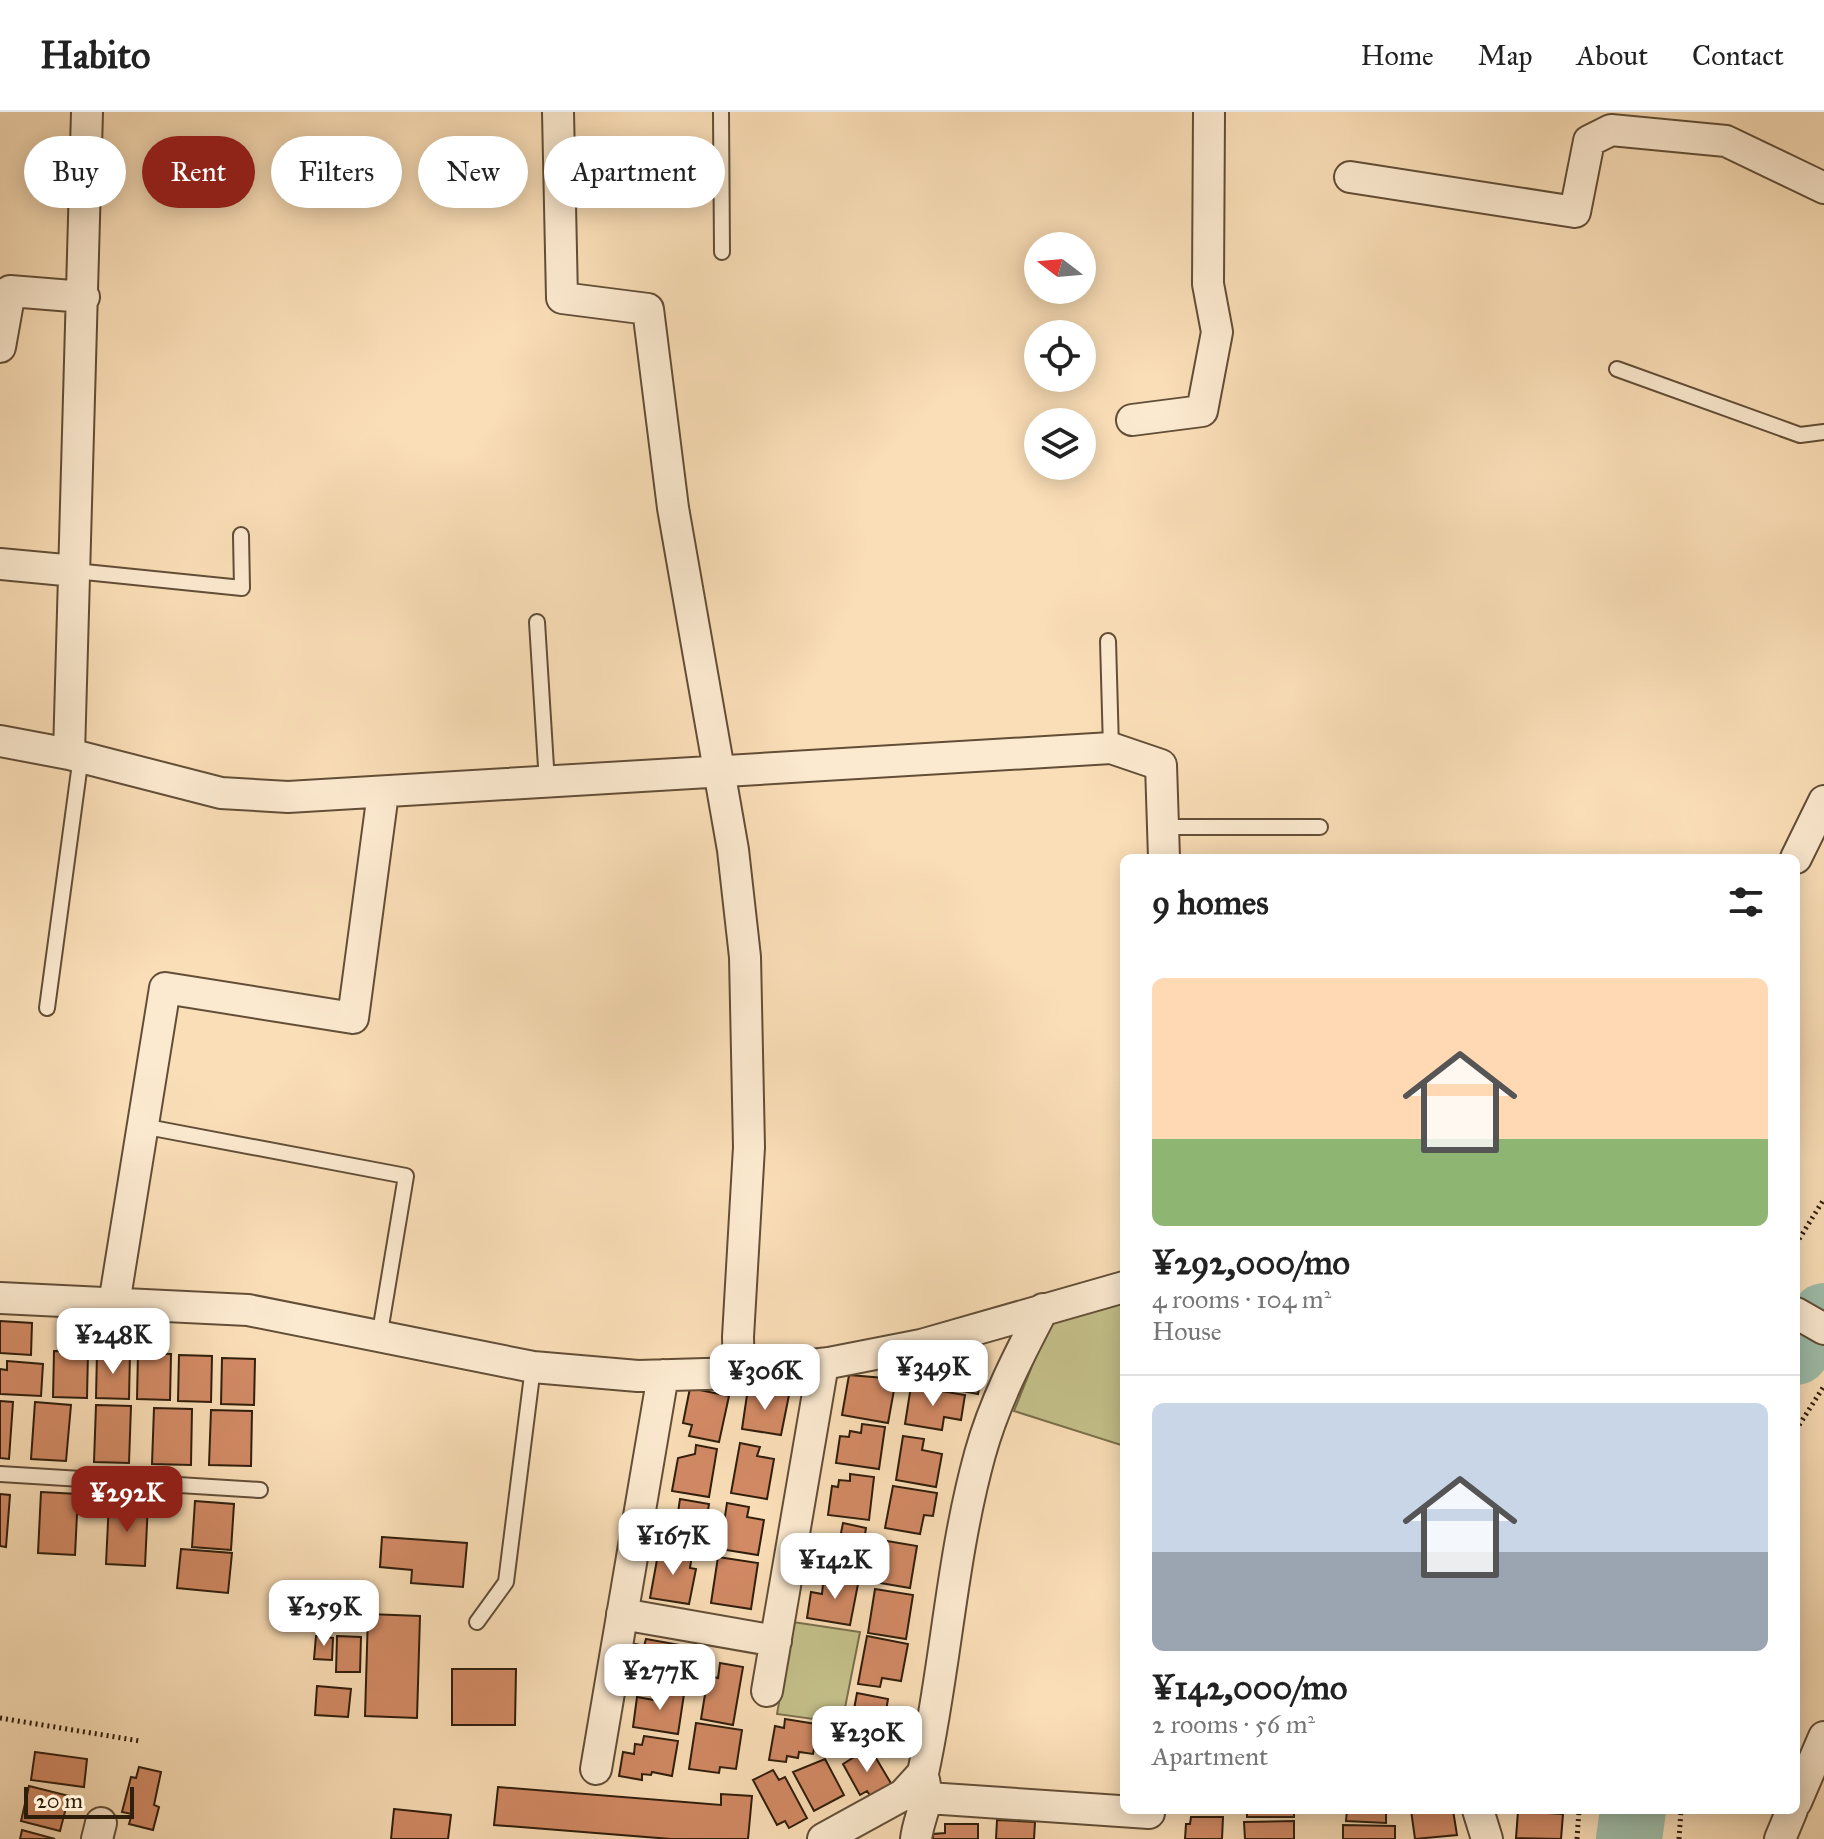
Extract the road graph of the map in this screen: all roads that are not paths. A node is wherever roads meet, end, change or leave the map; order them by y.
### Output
1 (87, 112) edge
2 (558, 112) edge
3 (721, 112) edge
4 (1209, 112) edge
5 (1350, 177) dead end
6 (1824, 188) edge
7 (722, 252) dead end
8 (84, 297) junction
9 (0, 347) edge
10 (1617, 369) dead end
11 (1132, 420) dead end
12 (1824, 432) edge
13 (241, 535) dead end
14 (0, 564) edge
15 (75, 571) junction
16 (537, 622) dead end
17 (1108, 641) dead end
18 (0, 741) edge
19 (1111, 748) junction
20 (75, 755) junction
21 (718, 772) junction
22 (547, 784) junction
23 (383, 793) junction
24 (1824, 801) edge
25 (1163, 827) junction
26 (1320, 827) dead end
27 (1164, 854) edge
28 (1798, 854) edge
29 (47, 1008) dead end
30 (142, 1126) junction
31 (1120, 1288) edge
32 (0, 1298) edge
33 (114, 1304) junction
34 (1043, 1309) junction
35 (1800, 1315) edge
36 (1824, 1329) edge
37 (379, 1338) junction
38 (823, 1364) junction
39 (533, 1367) junction
40 (739, 1373) junction
41 (663, 1375) junction
42 (0, 1474) edge
43 (260, 1490) dead end
44 (622, 1614) junction
45 (477, 1622) dead end
46 (776, 1641) junction
47 (767, 1691) dead end
48 (1824, 1737) edge
49 (596, 1769) dead end
50 (926, 1786) junction
51 (1800, 1793) edge
52 (1479, 1814) edge
53 (1790, 1814) edge
54 (1149, 1821) edge
55 (823, 1839) edge
56 (916, 1839) edge
57 (1487, 1839) edge
58 (1780, 1839) edge

1 - 8 street
2 - 21 street
3 - 7 lane
4 - 11 street
5 - 6 street
8 - 9 street
8 - 15 street
10 - 12 lane
13 - 15 lane
14 - 15 street
15 - 20 street
16 - 22 lane
17 - 19 lane
18 - 20 street
19 - 21 street
19 - 25 street
20 - 23 street
20 - 29 lane
21 - 22 street
21 - 40 street
22 - 23 street
23 - 30 street
24 - 28 street
25 - 26 lane
25 - 27 street
30 - 33 street
30 - 37 lane
31 - 34 street
32 - 33 street
33 - 37 street
34 - 38 street
34 - 50 street
35 - 36 street
37 - 39 street
38 - 40 street
38 - 46 street
39 - 41 street
39 - 45 lane
40 - 41 street
41 - 44 street
42 - 43 lane
44 - 46 street
44 - 49 street
46 - 47 street
48 - 51 street
50 - 54 street
50 - 55 street
50 - 56 street
52 - 57 street
53 - 58 street

